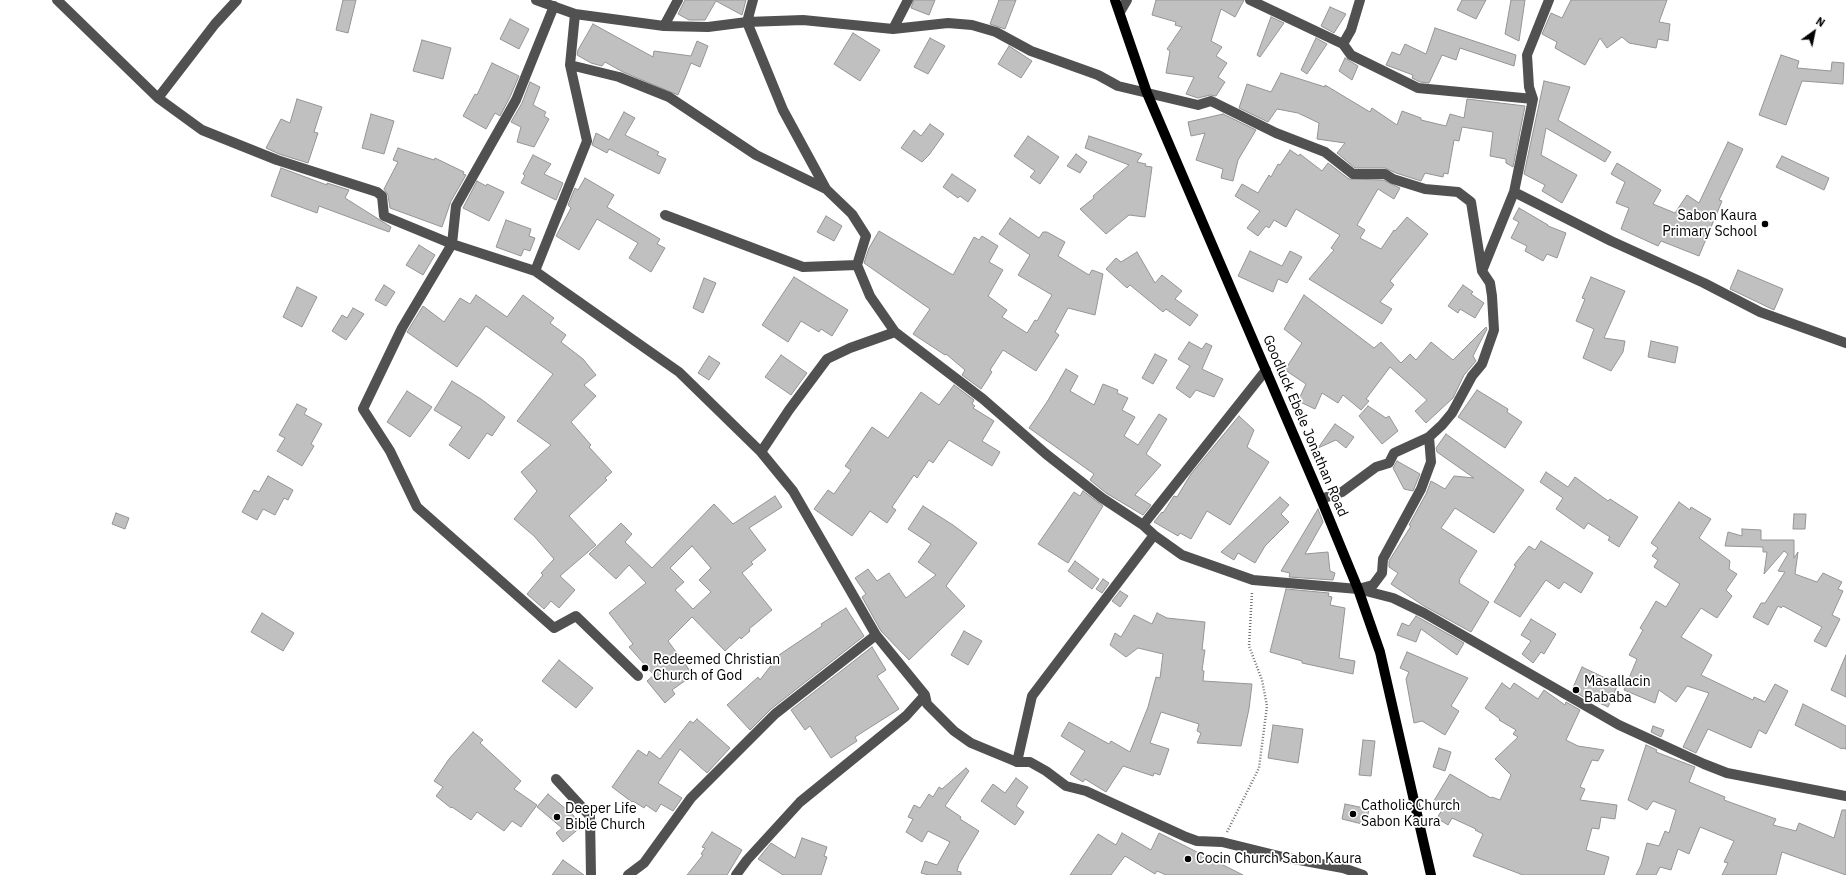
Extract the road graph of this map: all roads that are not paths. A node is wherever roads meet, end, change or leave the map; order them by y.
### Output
1 (57, 0) edge
2 (237, 0) edge
3 (536, 0) edge
4 (678, 0) edge
5 (753, 0) edge
6 (908, 0) edge
7 (1115, 0) edge
8 (1127, 0) edge
9 (1250, 0) edge
10 (1360, 0) edge
11 (1549, 0) edge
12 (554, 6) junction
13 (1120, 12) junction
14 (574, 14) junction
15 (747, 22) junction
16 (664, 26) junction
17 (893, 29) junction
18 (1343, 44) junction
19 (570, 66) junction
20 (1147, 93) junction
21 (158, 98) junction
22 (1533, 99) junction
23 (826, 189) junction
24 (1514, 192) junction
25 (665, 215) dead end
26 (452, 244) junction
27 (857, 265) junction
28 (535, 271) junction
29 (1482, 271) junction
30 (894, 332) junction
31 (1846, 343) edge
32 (1266, 370) junction
33 (1429, 437) junction
34 (761, 452) junction
35 (1321, 499) junction
36 (1143, 525) junction
37 (1154, 535) junction
38 (1358, 589) junction
39 (876, 635) junction
40 (638, 676) dead end
41 (925, 695) junction
42 (1017, 762) junction
43 (556, 780) dead end
44 (1846, 796) edge
45 (591, 875) edge
46 (628, 875) edge
47 (736, 875) edge
48 (1363, 875) edge
49 (1431, 875) edge

1 - 21 street
2 - 21 street
3 - 12 street
4 - 16 street
5 - 15 street
6 - 17 street
7 - 13 main road, Goodluck Ebele Jonathan Road
8 - 13 street
9 - 18 street
10 - 18 street
11 - 22 street
12 - 14 street
12 - 26 street
13 - 20 main road, Goodluck Ebele Jonathan Road
14 - 16 street
14 - 19 street
15 - 16 street
15 - 17 street
15 - 23 street
17 - 20 street
18 - 22 street
19 - 23 street
19 - 28 street
20 - 29 street
20 - 32 main road, Goodluck Ebele Jonathan Road
21 - 26 street
22 - 24 street
23 - 27 street
24 - 29 street
24 - 31 street
25 - 27 street
26 - 28 street
26 - 40 street
27 - 30 street
28 - 34 street
29 - 33 street
30 - 34 street
30 - 36 street
32 - 35 main road, Goodluck Ebele Jonathan Road
32 - 36 street
33 - 35 street
33 - 38 street
34 - 39 street
35 - 38 main road, Goodluck Ebele Jonathan Road
36 - 37 street
37 - 38 street
37 - 42 street
38 - 44 street
38 - 49 main road, Goodluck Ebele Jonathan Road
39 - 41 street
39 - 46 street
41 - 42 street
41 - 47 street
42 - 48 street
43 - 45 street

